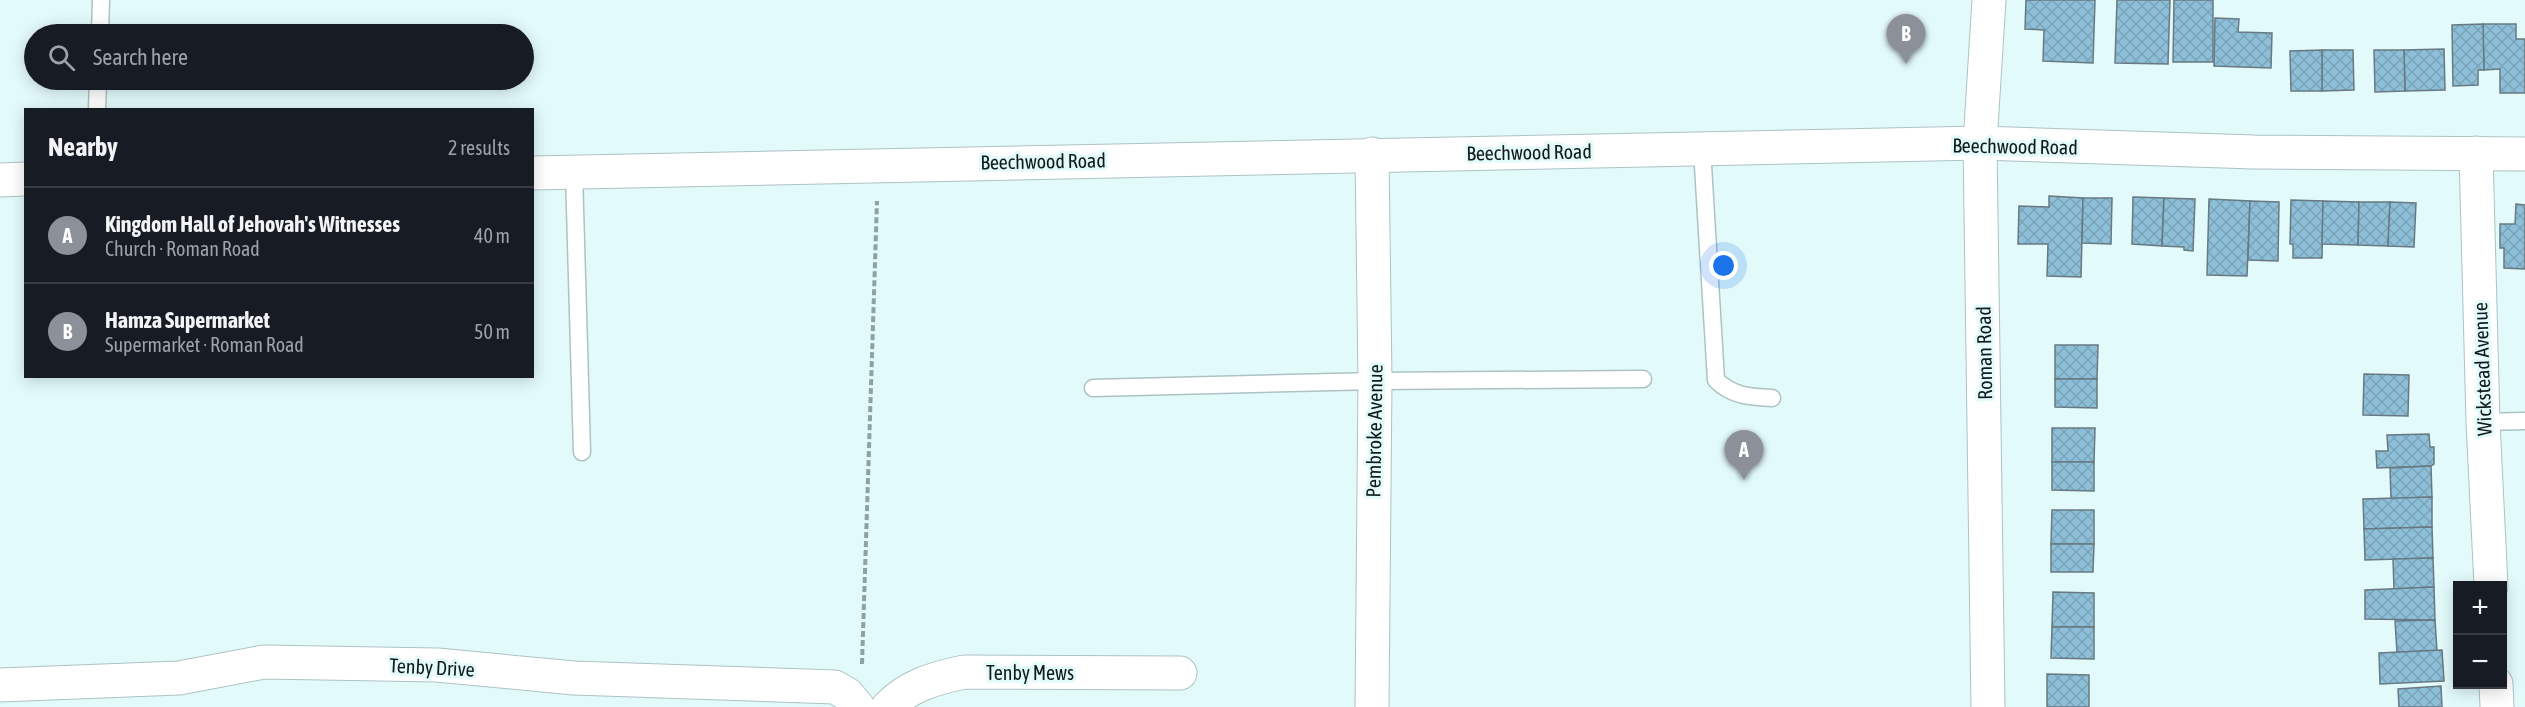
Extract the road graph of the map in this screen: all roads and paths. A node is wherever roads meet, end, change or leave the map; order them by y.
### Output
1 (101, 0) edge
2 (1989, 0) edge
3 (100, 24) edge
4 (98, 90) edge
5 (97, 108) edge
6 (1980, 144) junction
7 (1702, 149) junction
8 (2476, 153) junction
9 (1372, 154) junction
10 (2525, 154) edge
11 (878, 165) junction
12 (534, 173) edge
13 (574, 173) junction
14 (24, 179) edge
15 (0, 180) edge
16 (1642, 379) dead end
17 (1375, 381) junction
18 (1093, 388) dead end
19 (1772, 398) dead end
20 (2525, 421) edge
21 (2483, 422) junction
22 (582, 452) dead end
23 (2491, 581) edge
24 (862, 672) dead end
25 (1180, 673) dead end
26 (0, 685) edge
27 (2496, 689) edge
28 (858, 707) edge
29 (888, 707) edge
30 (1372, 707) edge
31 (1988, 707) edge
32 (2497, 707) edge

1 - 3 lane
2 - 6 street, Roman Road
4 - 5 lane
6 - 7 street, Beechwood Road
6 - 8 street, Beechwood Road
6 - 31 street, Roman Road
7 - 9 street, Beechwood Road
7 - 19 lane
8 - 10 street, Beechwood Road
8 - 21 street, Wickstead Avenue
9 - 11 street, Beechwood Road
9 - 17 street, Pembroke Avenue
11 - 13 street, Beechwood Road
11 - 24 path
12 - 13 street, Beechwood Road
13 - 22 lane
14 - 15 street
16 - 17 lane
17 - 18 lane
17 - 30 street, Pembroke Avenue
20 - 21 lane
21 - 23 street, Wickstead Avenue
25 - 29 street, Tenby Mews
26 - 28 street, Tenby Drive
27 - 32 street

